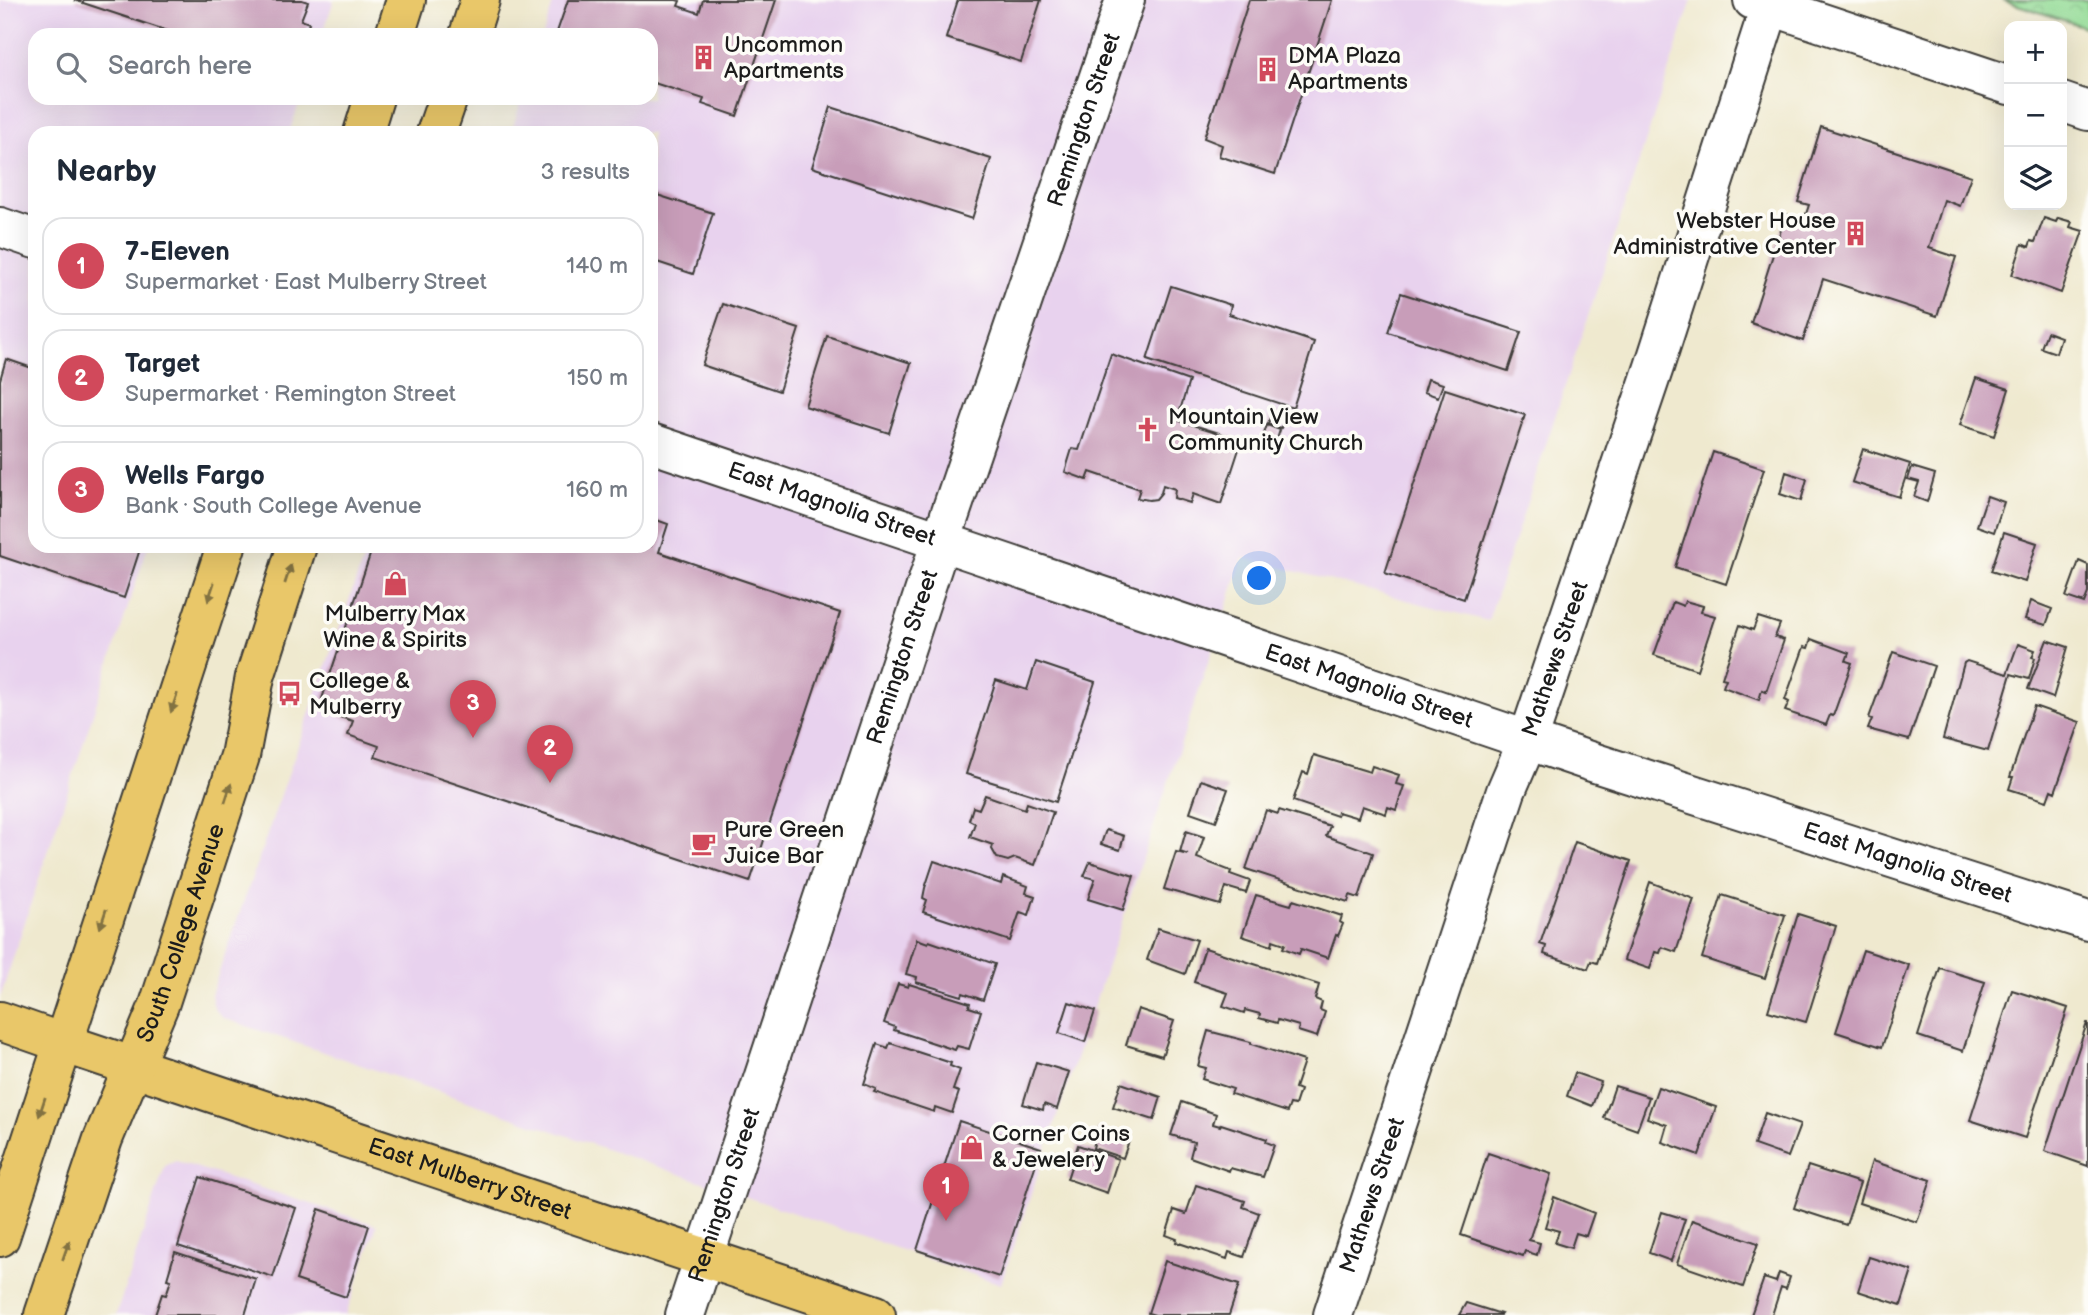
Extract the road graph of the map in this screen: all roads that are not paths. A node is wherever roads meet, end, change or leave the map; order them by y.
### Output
1 (406, 0) edge
2 (480, 0) edge
3 (1125, 0) edge
4 (1765, 2) edge
5 (396, 28) edge
6 (471, 28) edge
7 (2006, 84) edge
8 (2067, 104) edge
9 (372, 105) edge
10 (446, 105) edge
11 (2088, 111) edge
12 (365, 126) edge
13 (438, 126) edge
14 (0, 227) edge
15 (28, 237) edge
16 (658, 445) edge
17 (941, 541) junction
18 (224, 553) edge
19 (296, 553) edge
20 (1528, 740) junction
21 (2088, 921) edge
22 (0, 1021) edge
23 (63, 1042) junction
24 (134, 1066) junction
25 (0, 1237) edge
26 (704, 1258) junction
27 (44, 1315) edge
28 (685, 1315) edge
29 (876, 1315) edge
30 (1333, 1315) edge

1 - 5 main road
2 - 6 main road
3 - 17 street, Remington Street
4 - 7 street
4 - 20 street, Mathews Street
8 - 11 street
9 - 12 main road
10 - 13 main road
14 - 15 street
16 - 17 street, East Magnolia Street
17 - 20 street, East Magnolia Street
17 - 26 street, Remington Street
18 -> 23 main road
24 -> 19 main road, South College Avenue
20 - 21 street, East Magnolia Street
20 - 30 street, Mathews Street
22 - 23 main road, East Mulberry Street
23 - 24 main road, East Mulberry Street
23 -> 25 main road
24 - 26 main road, East Mulberry Street
27 -> 24 main road, South College Avenue
26 - 28 street, Remington Street
26 - 29 main road, East Mulberry Street

